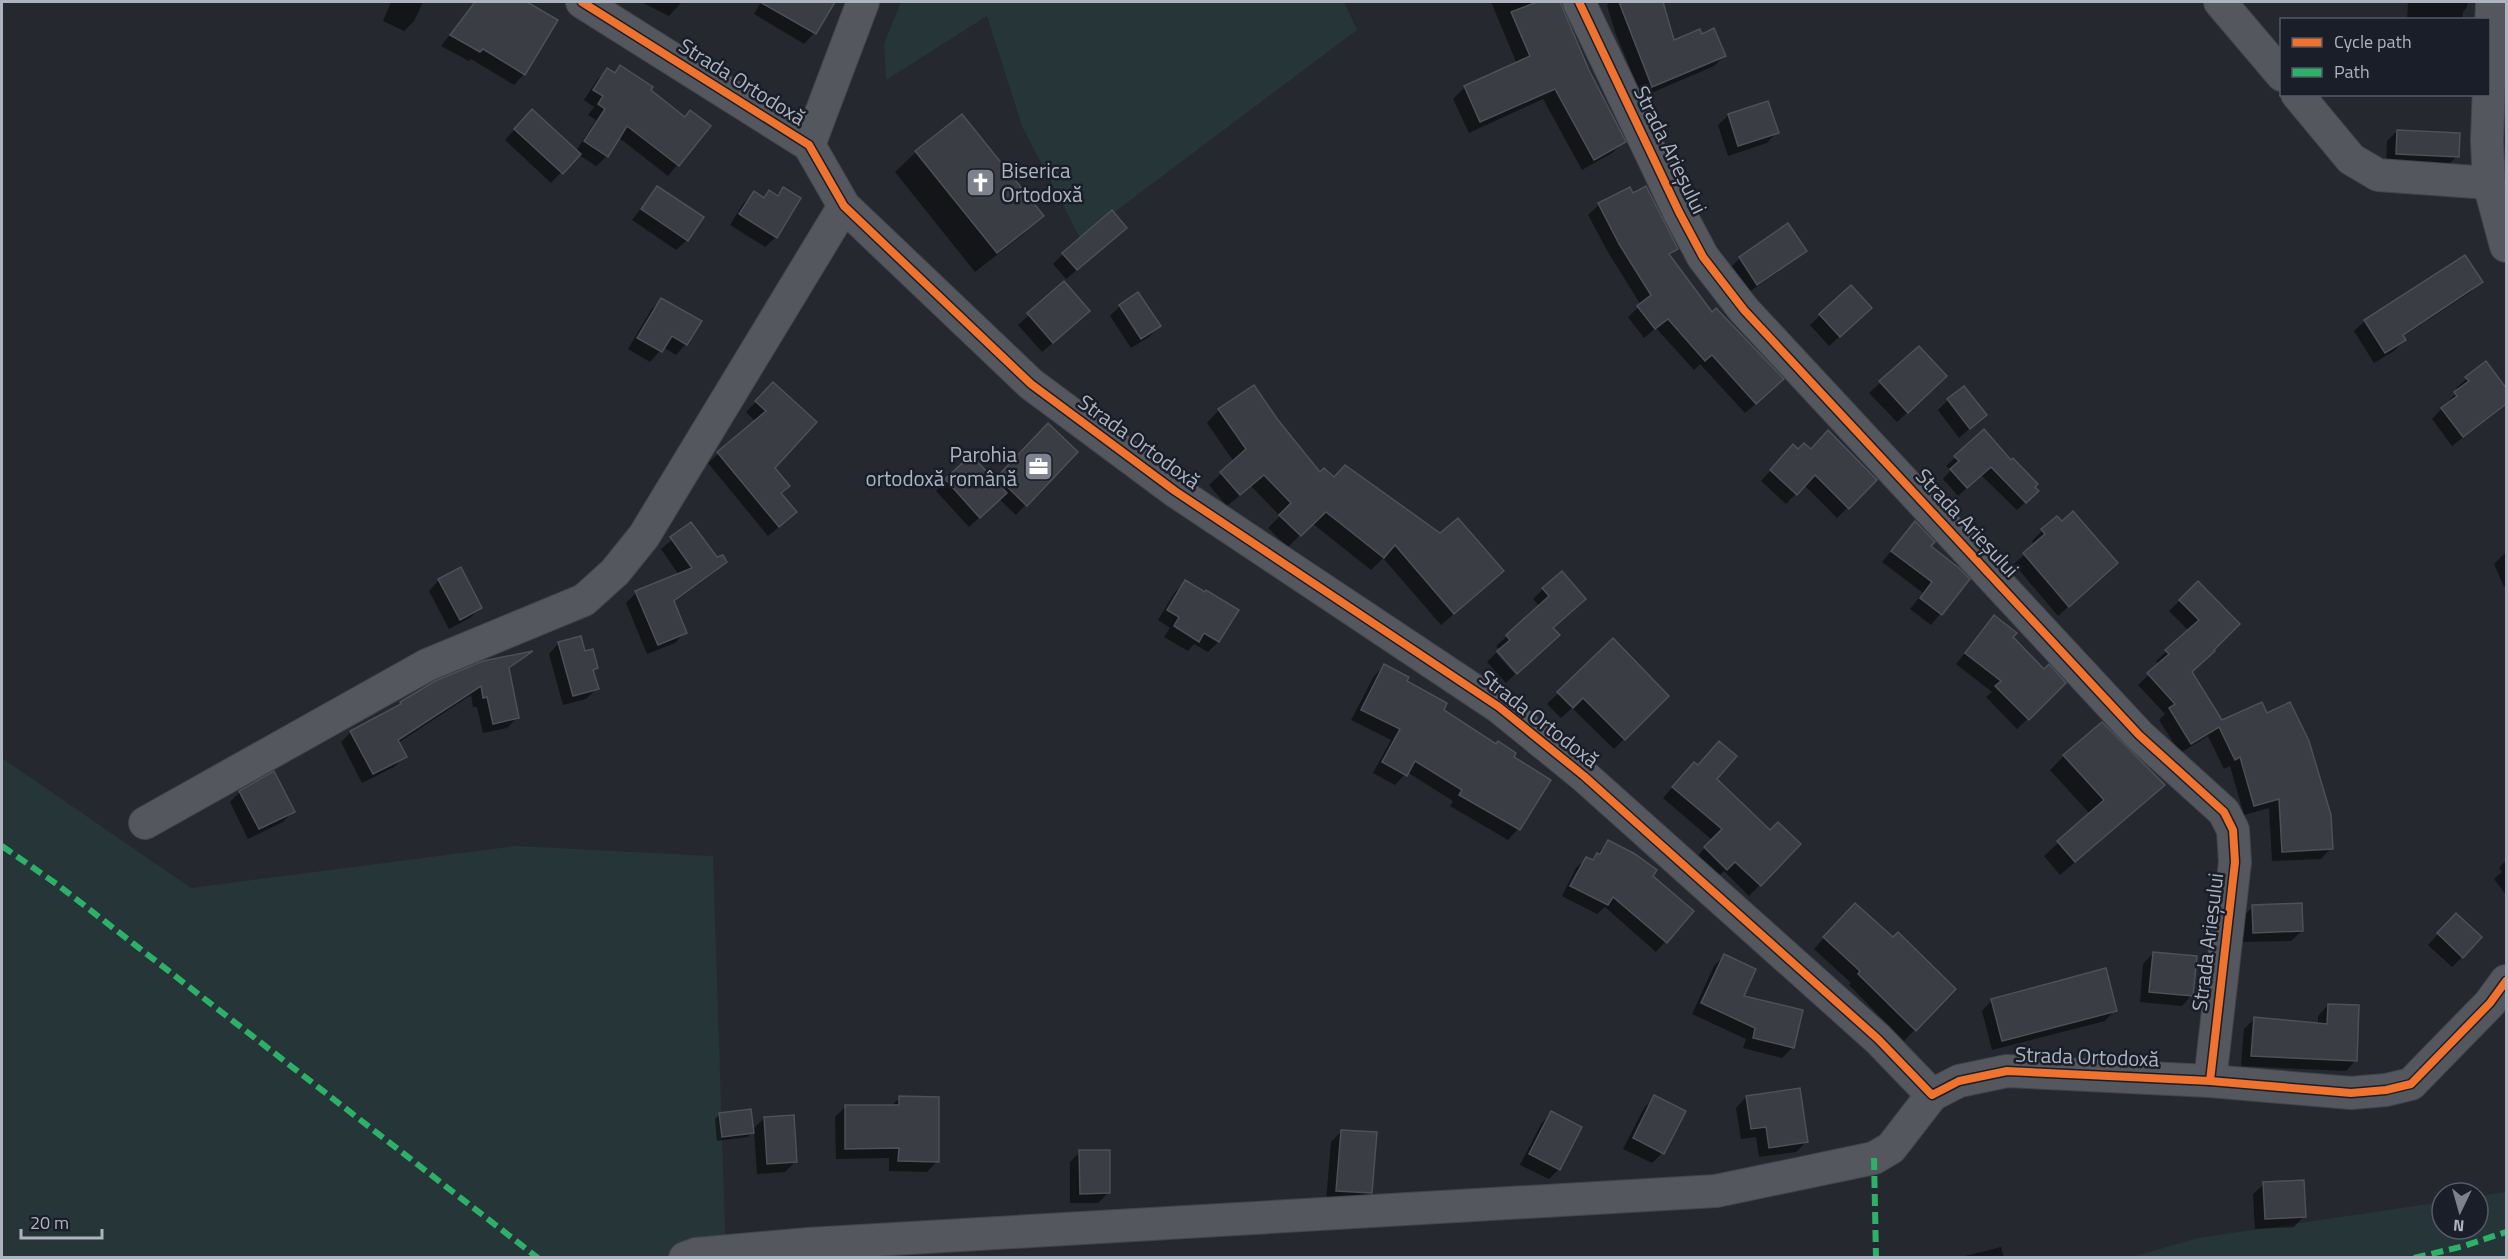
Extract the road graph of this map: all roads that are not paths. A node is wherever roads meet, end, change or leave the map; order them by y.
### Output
1 (582, 2) edge
2 (863, 2) edge
3 (1579, 2) edge
4 (2220, 2) edge
5 (2492, 2) edge
6 (2490, 58) edge
7 (2280, 73) edge
8 (2300, 96) edge
9 (2489, 96) edge
10 (808, 145) junction
11 (2489, 183) junction
12 (844, 206) junction
13 (2506, 246) edge
14 (145, 823) dead end
15 (2501, 994) edge
16 (2210, 1081) junction
17 (1932, 1095) junction
18 (685, 1257) edge

1 - 10 street, Strada Ortodoxă
2 - 10 street
3 - 16 street, Strada Arieșului
4 - 7 street
5 - 6 street
8 - 11 street
9 - 11 street
10 - 12 street, Strada Ortodoxă
11 - 13 street
12 - 14 street
12 - 17 street, Strada Ortodoxă
15 - 16 street, Strada Ortodoxă
16 - 17 street, Strada Ortodoxă
17 - 18 street

